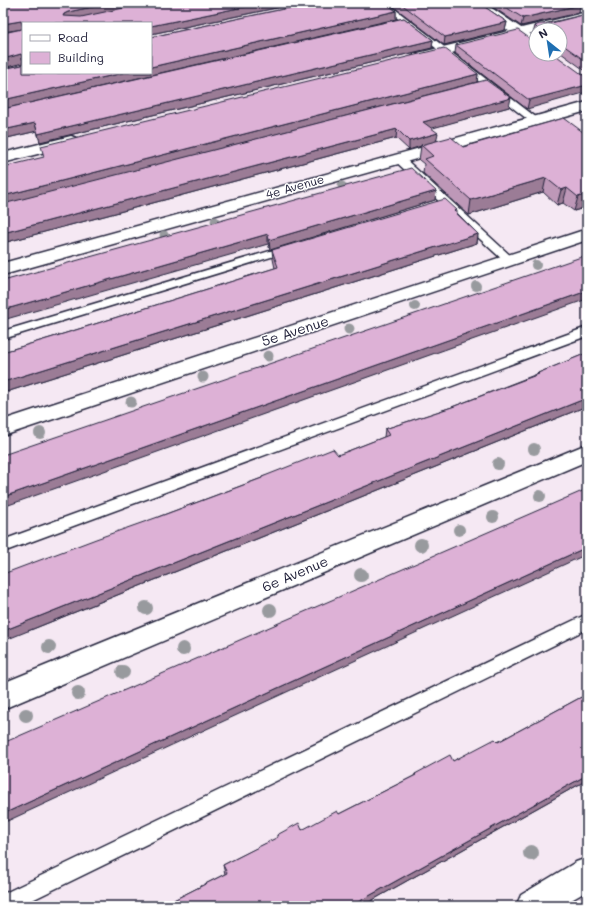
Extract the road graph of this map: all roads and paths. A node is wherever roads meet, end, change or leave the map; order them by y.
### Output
1 (10, 3) edge
2 (382, 3) edge
3 (476, 3) edge
4 (570, 3) edge
5 (3, 4) edge
6 (587, 15) edge
7 (519, 33) junction
8 (528, 39) edge
9 (444, 51) junction
10 (402, 61) edge
11 (486, 84) junction
12 (470, 88) edge
13 (587, 106) edge
14 (534, 120) junction
15 (83, 138) edge
16 (3, 158) edge
17 (398, 158) junction
18 (446, 202) junction
19 (431, 206) edge
20 (587, 234) edge
21 (301, 245) edge
22 (509, 260) junction
23 (3, 269) edge
24 (587, 331) edge
25 (3, 335) edge
26 (3, 428) edge
27 (587, 452) edge
28 (3, 546) edge
29 (587, 621) edge
30 (3, 696) edge
31 (587, 873) edge
32 (3, 904) edge
33 (532, 906) edge

1 - 5 street
2 - 9 lane
3 - 7 street
4 - 6 lane
6 - 7 street
7 - 8 street
7 - 9 street
9 - 10 street
9 - 11 lane
11 - 12 lane
11 - 14 lane
13 - 14 street, 4e Avenue
14 - 17 street, 4e Avenue
15 - 16 street
17 - 18 lane
17 - 23 street, 4e Avenue
18 - 19 lane
18 - 22 lane
20 - 22 street, 5e Avenue
21 - 25 lane
22 - 26 street, 5e Avenue
24 - 28 lane
27 - 30 street, 6e Avenue
29 - 32 lane
31 - 33 street

